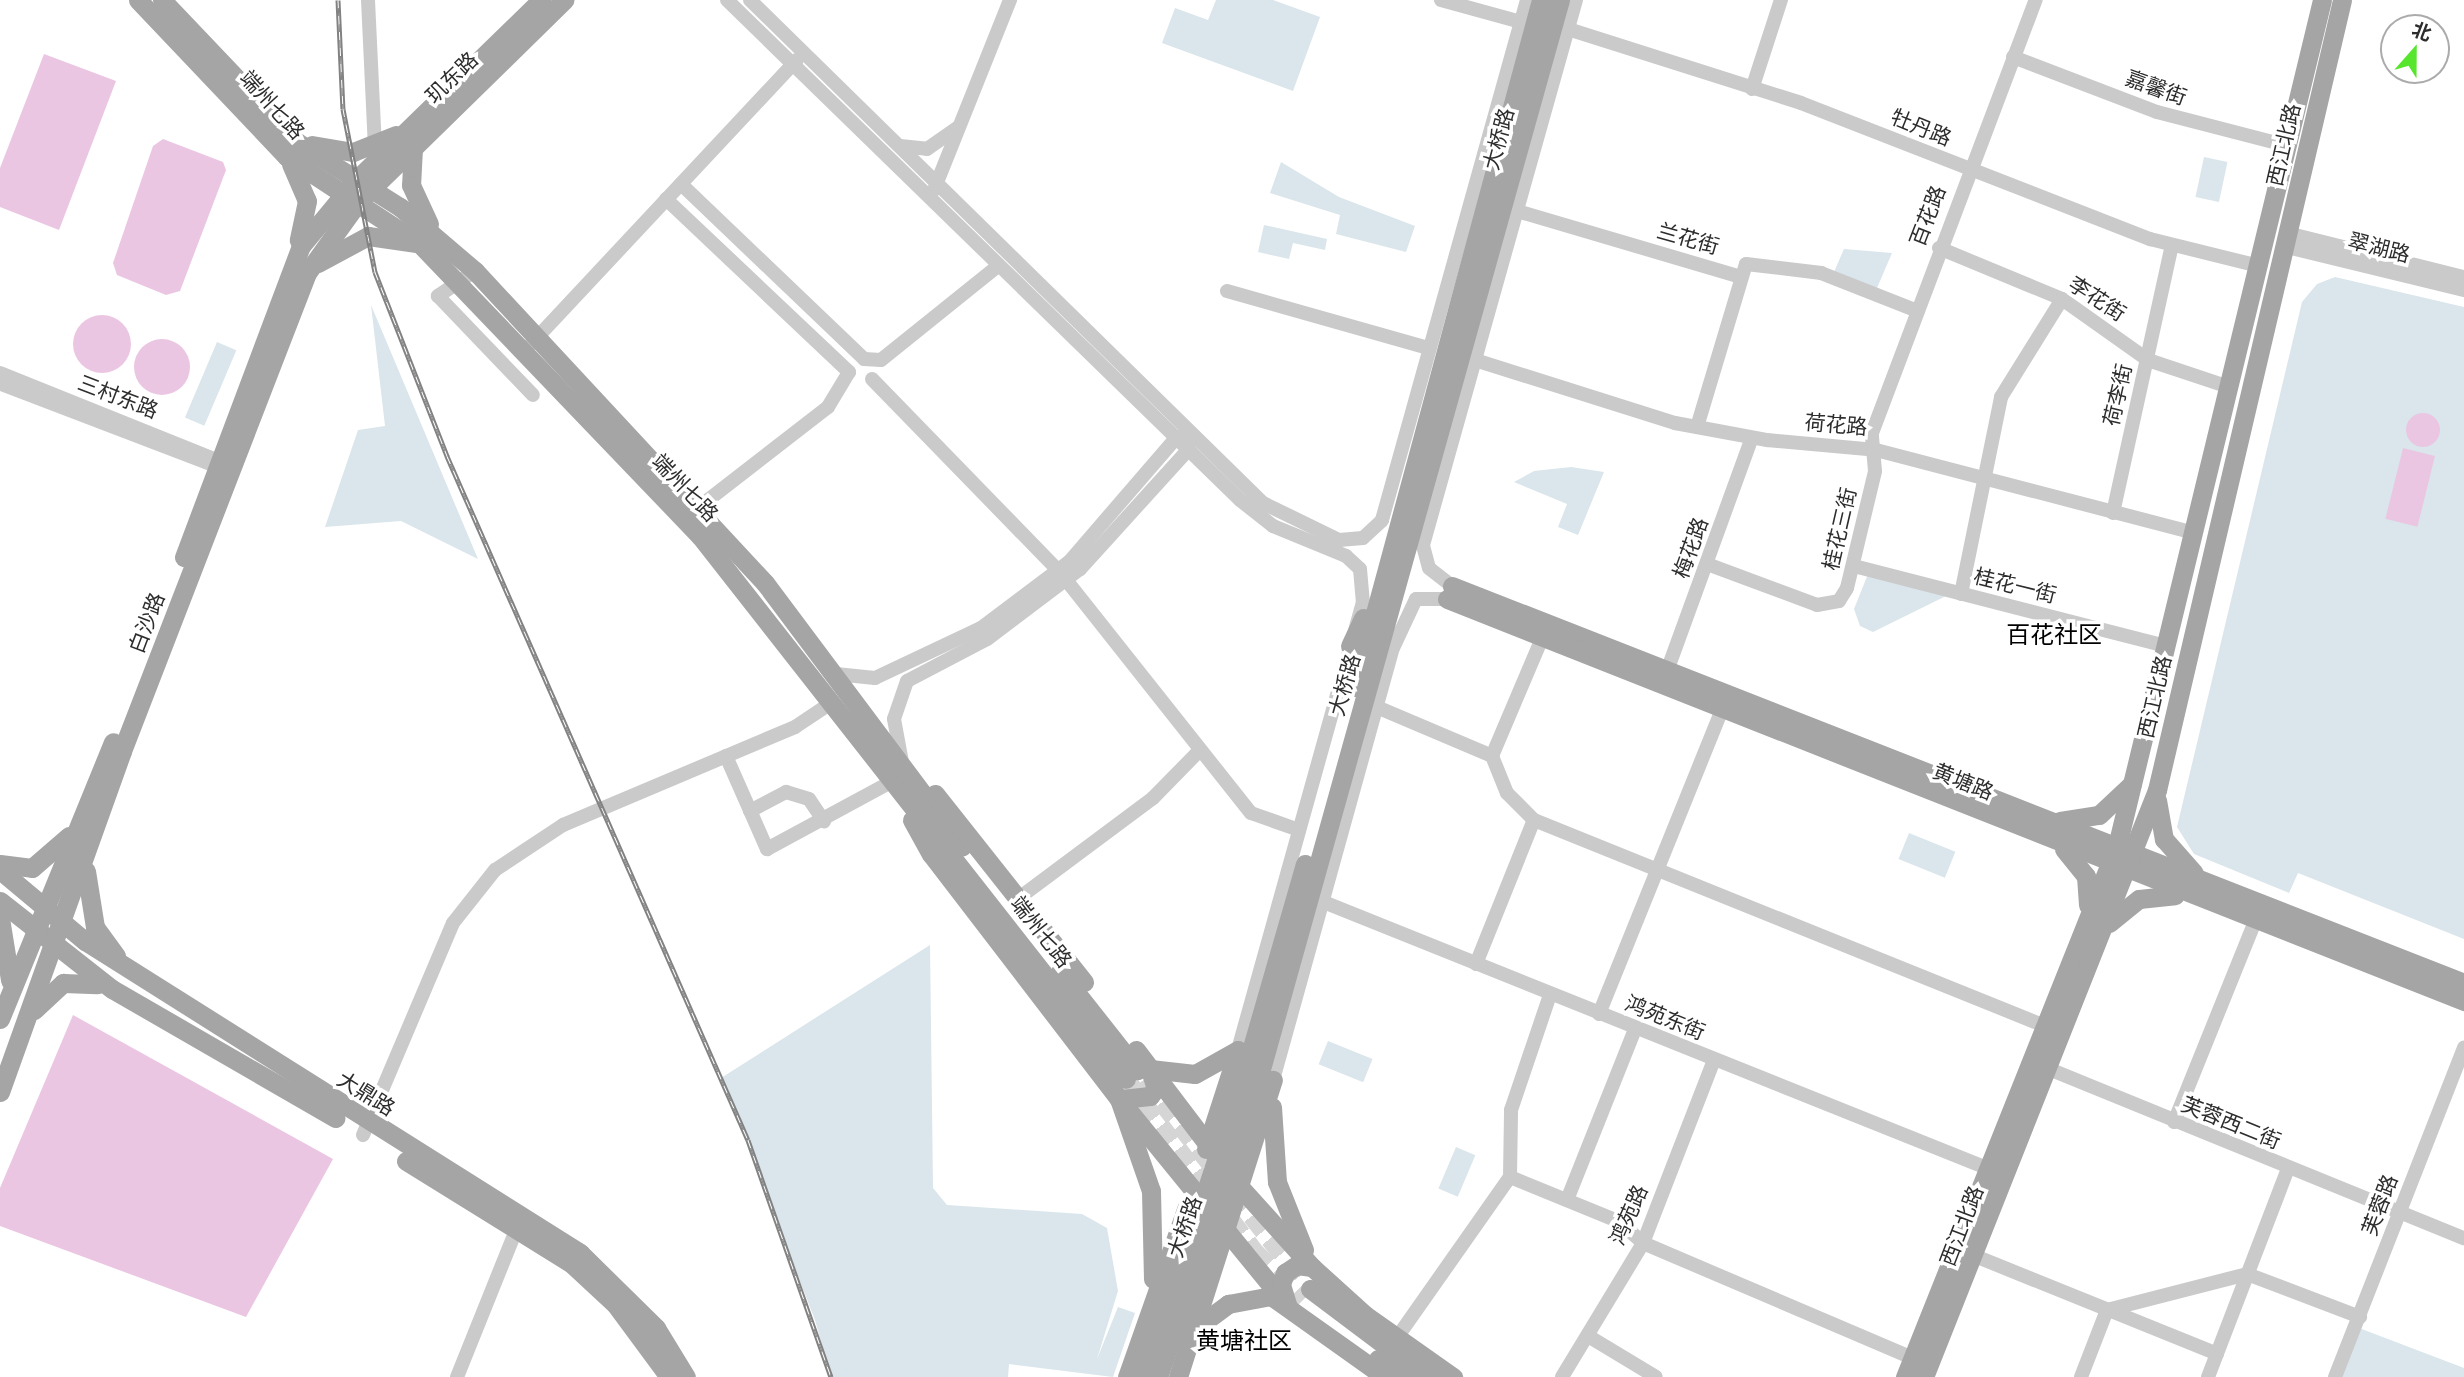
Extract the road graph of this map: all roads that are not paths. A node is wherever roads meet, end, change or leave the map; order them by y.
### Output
1 (138, 0) edge
2 (163, 0) edge
3 (368, 0) edge
4 (541, 0) edge
5 (564, 0) edge
6 (727, 0) edge
7 (750, 0) edge
8 (1010, 0) edge
9 (1441, 0) edge
10 (1527, 0) edge
11 (1541, 0) edge
12 (1572, 0) edge
13 (1781, 0) edge
14 (2036, 0) edge
15 (2342, 0) edge
16 (2351, 0) edge
17 (2321, 1) edge
18 (2336, 19) junction
19 (1521, 22) junction
20 (1568, 29) junction
21 (2323, 37) junction
22 (1527, 46) junction
23 (803, 53) junction
24 (2013, 57) junction
25 (793, 65) junction
26 (1752, 89) junction
27 (1497, 106) junction
28 (963, 124) junction
29 (411, 138) junction
30 (375, 146) junction
31 (899, 146) junction
32 (2288, 146) junction
33 (292, 149) junction
34 (1969, 170) junction
35 (681, 184) junction
36 (934, 191) junction
37 (357, 192) junction
38 (666, 199) junction
39 (1517, 211) junction
40 (440, 239) junction
41 (2285, 240) junction
42 (420, 244) junction
43 (2172, 245) junction
44 (1939, 248) junction
45 (999, 265) junction
46 (2259, 266) junction
47 (300, 267) junction
48 (475, 271) junction
49 (1738, 276) junction
50 (2464, 277) edge
51 (1497, 279) junction
52 (456, 284) junction
53 (2464, 290) edge
54 (1227, 291) dead end
55 (2062, 299) junction
56 (1915, 310) junction
57 (1469, 331) junction
58 (534, 340) junction
59 (1429, 348) junction
60 (520, 354) junction
61 (1475, 360) junction
62 (2148, 360) junction
63 (0, 373) edge
64 (872, 379) dead end
65 (0, 383) edge
66 (2229, 387) junction
67 (533, 395) dead end
68 (1697, 427) junction
69 (1191, 434) junction
70 (1176, 438) junction
71 (1752, 438) junction
72 (1404, 446) junction
73 (1188, 450) junction
74 (1875, 450) junction
75 (223, 466) junction
76 (1987, 478) junction
77 (1422, 501) junction
78 (698, 508) junction
79 (2114, 508) junction
80 (1398, 517) junction
81 (2195, 528) junction
82 (1427, 529) junction
83 (1707, 564) junction
84 (1854, 566) junction
85 (1063, 576) junction
86 (1449, 593) junction
87 (1961, 594) junction
88 (1385, 595) junction
89 (1542, 638) junction
90 (1349, 646) junction
91 (2166, 646) junction
92 (1393, 648) junction
93 (1667, 671) junction
94 (836, 674) junction
95 (1363, 681) junction
96 (831, 703) junction
97 (1379, 708) junction
98 (1722, 710) junction
99 (2142, 749) junction
100 (1200, 750) junction
101 (2166, 752) junction
102 (726, 756) junction
103 (1492, 756) junction
104 (902, 762) junction
105 (2135, 781) junction
106 (893, 789) junction
107 (2157, 790) junction
108 (750, 811) junction
109 (1534, 820) junction
110 (2052, 820) junction
111 (824, 821) junction
112 (77, 827) junction
113 (1299, 830) junction
114 (2058, 844) junction
115 (2122, 859) junction
116 (85, 861) junction
117 (0, 864) edge
118 (0, 870) edge
119 (1657, 870) junction
120 (2206, 882) junction
121 (2190, 896) junction
122 (1019, 898) junction
123 (0, 901) edge
124 (1326, 903) junction
125 (45, 908) junction
126 (2086, 917) junction
127 (0, 918) edge
128 (2255, 922) junction
129 (63, 923) junction
130 (2103, 929) junction
131 (34, 931) junction
132 (52, 948) junction
133 (2070, 954) junction
134 (2090, 962) junction
135 (1476, 964) junction
136 (122, 965) junction
137 (2464, 983) edge
138 (112, 989) junction
139 (11, 991) junction
140 (1550, 995) junction
141 (2464, 1001) edge
142 (1599, 1014) junction
143 (29, 1016) junction
144 (0, 1019) edge
145 (2045, 1026) junction
146 (1635, 1029) junction
147 (1240, 1044) junction
148 (2464, 1047) edge
149 (1279, 1055) junction
150 (1714, 1060) junction
151 (2049, 1069) junction
152 (1138, 1073) junction
153 (1273, 1080) junction
154 (0, 1091) edge
155 (1119, 1099) junction
156 (2174, 1122) junction
157 (365, 1129) junction
158 (1208, 1142) junction
159 (1989, 1169) junction
160 (2288, 1169) junction
161 (1510, 1177) junction
162 (1194, 1187) junction
163 (1240, 1187) junction
164 (1567, 1200) junction
165 (2399, 1213) junction
166 (1226, 1231) junction
167 (513, 1238) dead end
168 (2464, 1238) edge
169 (1643, 1243) junction
170 (1975, 1256) junction
171 (1312, 1267) junction
172 (2247, 1274) junction
173 (1300, 1298) junction
174 (2108, 1310) junction
175 (1148, 1314) junction
176 (2360, 1317) junction
177 (1193, 1330) junction
178 (1588, 1336) junction
179 (1396, 1339) junction
180 (2217, 1354) junction
181 (1913, 1358) junction
182 (457, 1377) edge
183 (669, 1377) edge
184 (686, 1377) edge
185 (1128, 1377) edge
186 (1144, 1377) edge
187 (1158, 1377) edge
188 (1178, 1377) edge
189 (1385, 1377) edge
190 (1402, 1377) edge
191 (1427, 1377) edge
192 (1453, 1377) edge
193 (1562, 1377) edge
194 (1656, 1377) edge
195 (1905, 1377) edge
196 (1924, 1377) edge
197 (2081, 1377) edge
198 (2208, 1377) edge
199 (2335, 1377) edge

1 - 33 main road, 端州七路
2 - 33 main road, 端州七路
3 - 30 street
4 - 29 main road, 玑东路
5 - 29 main road, 玑东路
6 - 25 street
7 - 23 street
8 - 28 street
9 - 19 street
10 - 19 street
11 - 22 main road, 大桥路
12 - 20 street
12 - 57 main road, 大桥路
13 - 26 street
14 - 24 street, 百花路
15 - 18 main road, 西江北路
16 - 18 main road
17 - 21 main road, 西江北路
18 - 21 main road, 西江北路
19 - 27 street
20 - 26 street, 牡丹路
20 - 39 street
21 - 32 main road, 西江北路
21 - 41 main road, 西江北路
22 - 27 street
22 - 80 main road, 大桥路
23 - 25 street
23 - 31 street
24 - 32 street, 嘉馨街
24 - 34 street, 百花路
25 - 35 street
25 - 36 street
26 - 34 street, 牡丹路
27 - 59 street
28 - 31 street
28 - 36 street
29 - 30 main road
29 - 37 main road, 玑东路
29 - 40 main road
30 - 33 main road
31 - 36 street
32 - 46 main road, 西江北路
33 - 37 main road, 端州七路
33 - 47 main road
34 - 43 street, 牡丹路
34 - 44 street, 百花路
35 - 38 street
35 - 45 street
36 - 45 street
36 - 69 street
37 - 40 main road, 端州七路
37 - 42 main road, 端州七路
37 - 47 main road, 白沙路
38 - 58 street
38 - 78 street
39 - 49 street, 兰花街
39 - 51 street
40 - 48 main road, 端州七路
41 - 50 street, 翠湖路
41 - 53 street, 翠湖路
41 - 101 main road, 西江北路
42 - 47 main road
42 - 52 main road, 端州七路
43 - 46 street, 牡丹路
43 - 62 street, 荷李街
44 - 55 street, 李花街
44 - 56 street, 百花路
45 - 70 street
46 - 66 main road, 西江北路
47 - 75 main road, 白沙路
48 - 52 street
48 - 58 main road, 端州七路
49 - 56 street
49 - 68 street, 兰花街
51 - 57 street
51 - 61 street
52 - 60 main road, 端州七路
52 - 67 street
54 - 59 street
55 - 62 street, 李花街
55 - 76 street
56 - 74 street, 百花路
57 - 77 main road, 大桥路
58 - 60 street
58 - 78 main road, 端州七路
59 - 72 street
60 - 96 main road, 端州七路
61 - 68 street, 荷花路
61 - 82 street
62 - 66 street, 李花街
62 - 79 street, 荷李街
63 - 75 street, 三村东路
64 - 85 street
65 - 75 street, 三村东路
66 - 81 main road, 西江北路
68 - 71 street, 荷花路
69 - 70 street
69 - 72 street
69 - 73 street
70 - 73 street
70 - 85 street
71 - 74 street, 荷花路
71 - 83 street, 梅花路
72 - 80 street
73 - 85 street
73 - 90 street
74 - 76 street, 荷花路
74 - 84 street, 桂花三街
75 - 112 main road, 白沙路
75 - 116 main road, 白沙路
76 - 79 street, 荷花路
76 - 87 street
77 - 82 street
77 - 88 main road, 大桥路
78 - 94 main road, 端州七路
79 - 81 street, 荷花路
80 - 88 main road, 大桥路
81 - 91 main road, 西江北路
82 - 86 street
83 - 84 street, 桂花三街
83 - 93 street, 梅花路
84 - 87 street, 桂花一街
85 - 94 street
85 - 100 street
85 - 104 street
86 - 89 main road, 黄塘路
86 - 92 street
86 - 93 main road, 黄塘路
87 - 91 street, 桂花一街
88 - 90 main road
88 - 92 main road
88 - 95 main road, 大桥路
89 - 98 main road, 黄塘路
89 - 103 street
90 - 113 street
91 - 99 main road, 西江北路
92 - 97 street
93 - 110 main road, 黄塘路
94 - 104 main road, 端州七路
95 - 186 main road, 大桥路
95 - 187 main road, 大桥路
96 - 102 street
96 - 106 main road, 端州七路
97 - 103 street
97 - 124 street
98 - 114 main road, 黄塘路
98 - 119 street
99 - 101 main road
99 - 105 main road, 西江北路
100 - 113 street
100 - 122 street
101 - 107 main road, 西江北路
102 - 108 street
102 - 157 street
103 - 109 street
104 - 122 main road
104 - 152 main road, 端州七路
105 - 110 main road
105 - 115 main road, 西江北路
106 - 111 street
106 - 152 main road, 端州七路
106 - 155 main road
107 - 115 main road, 西江北路
107 - 120 main road
108 - 111 street
108 - 111 street
109 - 119 street
109 - 135 street
110 - 115 main road, 黄塘路
112 - 117 main road
112 - 125 main road, 白沙路
113 - 147 street
114 - 115 main road, 黄塘路
114 - 126 main road
115 - 120 main road, 黄塘路
115 - 121 main road, 黄塘路
115 - 126 main road, 西江北路
115 - 130 main road, 西江北路
116 - 129 main road, 白沙路
116 - 136 main road
118 - 125 main road, 大鼎路
119 - 142 street
119 - 145 street
120 - 137 main road, 黄塘路
121 - 128 main road, 黄塘路
121 - 130 main road
122 - 152 main road
123 - 131 main road, 大鼎路
124 - 135 street, 鸿苑东街
124 - 149 street
125 - 129 main road, 大鼎路
125 - 131 main road, 白沙路
126 - 133 main road, 西江北路
127 - 139 main road
128 - 141 main road, 黄塘路
128 - 156 street
129 - 132 main road, 白沙路
129 - 136 main road, 大鼎路
130 - 134 main road, 西江北路
131 - 132 main road, 大鼎路
131 - 139 main road, 白沙路
132 - 138 main road, 大鼎路
132 - 143 main road, 白沙路
133 - 134 main road
133 - 145 main road, 西江北路
134 - 151 main road, 西江北路
135 - 140 street, 鸿苑东街
136 - 157 main road, 大鼎路
138 - 143 main road
138 - 157 main road, 大鼎路
139 - 144 main road, 白沙路
140 - 142 street, 鸿苑东街
140 - 161 street
142 - 146 street, 鸿苑东街
143 - 154 main road, 白沙路
145 - 159 main road, 西江北路
146 - 150 street, 鸿苑东街
146 - 164 street
147 - 149 street
147 - 152 main road
147 - 158 main road
148 - 165 street, 芙蓉路
149 - 153 street
150 - 159 street, 鸿苑东街
150 - 169 street, 鸿苑路
151 - 156 street, 芙蓉西二街
151 - 170 main road, 西江北路
152 - 155 main road
152 - 158 main road
153 - 163 main road
153 - 171 main road
155 - 162 main road
155 - 175 main road
156 - 160 street, 芙蓉西二街
157 - 183 main road, 大鼎路
157 - 184 main road, 大鼎路
158 - 162 main road
158 - 163 main road
159 - 181 main road, 西江北路
160 - 165 street, 芙蓉西二街
160 - 172 street
161 - 164 street
161 - 179 street
162 - 166 main road
162 - 175 main road
163 - 166 main road
163 - 171 main road
164 - 169 street
165 - 168 street, 芙蓉西二街
165 - 176 street, 芙蓉路
166 - 173 main road
166 - 177 main road
167 - 182 street
169 - 178 street, 鸿苑路
169 - 181 street
170 - 174 street
170 - 196 main road, 西江北路
171 - 173 main road
171 - 179 main road
172 - 174 street
172 - 176 street
172 - 180 street
173 - 177 main road
173 - 189 main road
173 - 190 main road
173 - 191 main road
174 - 180 street
174 - 197 street
175 - 177 main road
175 - 185 main road
176 - 199 street, 芙蓉路
177 - 188 main road
178 - 193 street, 鸿苑路
178 - 194 street
179 - 192 main road
180 - 198 street
181 - 195 main road, 西江北路

